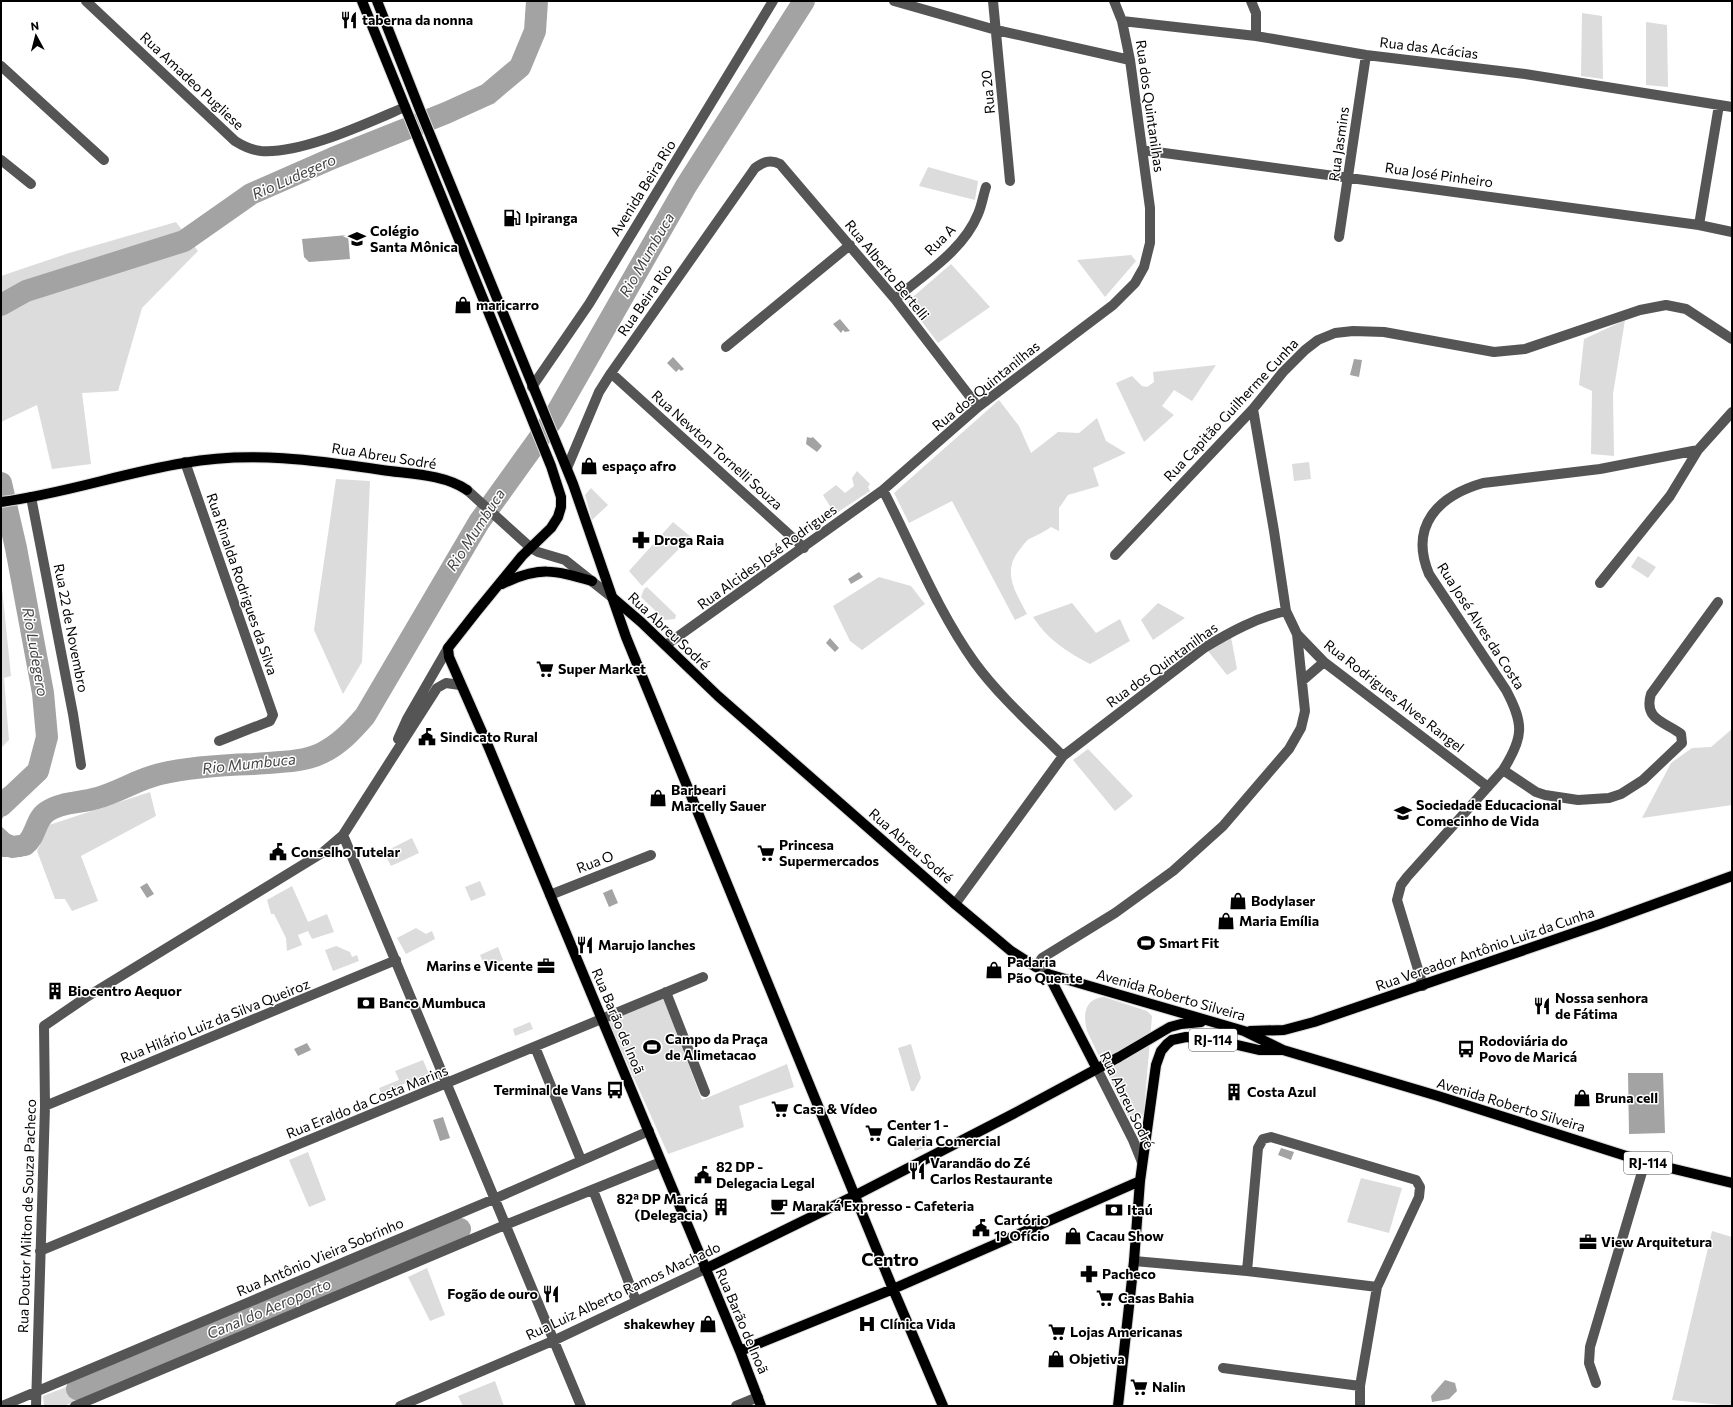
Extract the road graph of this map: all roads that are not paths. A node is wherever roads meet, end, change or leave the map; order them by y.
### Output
1 (86, 1) edge
2 (362, 1) edge
3 (377, 1) edge
4 (773, 1) edge
5 (894, 1) edge
6 (993, 1) edge
7 (1114, 1) edge
8 (1251, 1) edge
9 (1122, 21) junction
10 (996, 30) junction
11 (1256, 36) junction
12 (1366, 55) junction
13 (1130, 60) junction
14 (1, 66) edge
15 (1719, 106) junction
16 (1732, 107) edge
17 (407, 111) junction
18 (1142, 150) junction
19 (1, 160) edge
20 (104, 160) dead end
21 (767, 161) joint
22 (1348, 177) junction
23 (1010, 180) dead end
24 (31, 184) dead end
25 (986, 187) dead end
26 (1699, 225) junction
27 (1732, 232) edge
28 (1339, 237) dead end
29 (850, 245) junction
30 (895, 299) junction
31 (1732, 339) edge
32 (726, 347) dead end
33 (611, 373) junction
34 (532, 387) junction
35 (978, 407) junction
36 (1253, 408) junction
37 (1732, 412) edge
38 (1698, 450) junction
39 (185, 462) junction
40 (567, 468) junction
41 (467, 490) joint
42 (883, 490) junction
43 (31, 498) junction
44 (1, 502) edge
45 (531, 548) junction
46 (804, 548) junction
47 (1115, 555) dead end
48 (592, 581) junction
49 (1600, 584) dead end
50 (499, 585) junction
51 (613, 598) junction
52 (1718, 602) dead end
53 (1286, 611) junction
54 (1296, 634) junction
55 (666, 645) junction
56 (448, 648) junction
57 (1324, 662) junction
58 (1302, 680) junction
59 (460, 685) junction
60 (219, 741) dead end
61 (1063, 756) junction
62 (388, 763) junction
63 (81, 764) dead end
64 (1503, 770) junction
65 (1488, 787) junction
66 (343, 834) junction
67 (651, 855) dead end
68 (1732, 876) edge
69 (550, 895) junction
70 (955, 904) junction
71 (396, 960) junction
72 (1036, 967) junction
73 (1048, 974) junction
74 (703, 977) dead end
75 (1423, 986) junction
76 (666, 992) junction
77 (601, 1019) junction
78 (1208, 1022) junction
79 (1244, 1031) junction
80 (535, 1047) junction
81 (1283, 1050) junction
82 (1097, 1069) junction
83 (448, 1084) junction
84 (705, 1092) dead end
85 (44, 1106) junction
86 (649, 1131) junction
87 (581, 1160) junction
88 (661, 1162) junction
89 (1142, 1162) junction
90 (1644, 1162) junction
91 (1140, 1181) junction
92 (1732, 1183) edge
93 (593, 1190) junction
94 (856, 1195) junction
95 (494, 1199) junction
96 (505, 1225) junction
97 (40, 1251) junction
98 (1134, 1261) junction
99 (705, 1269) junction
100 (1247, 1271) junction
101 (1378, 1287) junction
102 (893, 1289) junction
103 (636, 1301) junction
104 (554, 1340) junction
105 (740, 1351) junction
106 (1223, 1368) dead end
107 (1596, 1383) dead end
108 (1360, 1386) junction
109 (36, 1392) junction
110 (759, 1401) edge
111 (2, 1406) edge
112 (36, 1406) edge
113 (75, 1406) edge
114 (400, 1406) edge
115 (581, 1406) edge
116 (736, 1406) edge
117 (943, 1406) edge
118 (1118, 1406) edge
119 (1360, 1406) edge

1 - 17 street, Rua Amadeo Pugliese
2 - 17 main road
3 - 34 main road
4 - 34 street, Avenida Beira Rio
5 - 10 street
6 - 10 street, Rua 20
7 - 9 street, Rua dos Quintanilhas
8 - 11 street
9 - 11 street, Rua das Acácias
9 - 13 street, Rua dos Quintanilhas
10 - 13 street
10 - 23 street, Rua 20
11 - 12 street, Rua das Acácias
12 - 15 street, Rua das Acácias
12 - 22 street, Rua Jasmins
13 - 18 street, Rua dos Quintanilhas
14 - 20 street
15 - 16 street, Rua das Acácias
15 - 26 street
17 - 45 main road
18 - 22 street, Rua José Pinheiro
18 - 35 street, Rua dos Quintanilhas
19 - 24 street
21 - 29 street, Rua Alberto Bertelli
21 - 33 street, Rua Beira Rio
22 - 26 street, Rua José Pinheiro
22 - 28 street, Rua Jasmins
25 - 30 street, Rua A
26 - 27 street, Rua José Pinheiro
29 - 30 street, Rua Alberto Bertelli
29 - 32 street
30 - 35 street, Rua Alberto Bertelli
31 - 36 street, Rua Capitão Guilherme Cunha
33 - 40 street, Rua Beira Rio
33 - 46 street, Rua Newton Tornelli Souza
34 - 40 main road
35 - 42 street, Rua dos Quintanilhas
36 - 47 street, Rua Capitão Guilherme Cunha
36 - 53 street, Rua Rodrigues Alves Rangel
37 - 38 street
38 - 49 street
38 - 64 street, Rua José Alves da Costa
39 - 41 main road, Rua Abreu Sodré
39 - 43 main road, Rua Abreu Sodré
39 - 60 street, Rua Rinalda Rodrigues da Silva
40 - 51 main road
41 - 45 street, Rua Abreu Sodré
42 - 46 street, Rua Alcides José Rodrigues
42 - 61 street
43 - 44 main road, Rua Abreu Sodré
43 - 63 street, Rua 22 de Novembro
45 - 48 street, Rua Abreu Sodré
45 - 50 main road
46 - 55 street, Rua Alcides José Rodrigues
48 - 50 main road
48 - 51 street, Rua Abreu Sodré
50 - 56 main road
51 - 55 main road, Rua Abreu Sodré
51 - 94 main road
52 - 64 street
53 - 54 street, Rua Rodrigues Alves Rangel
53 - 61 street, Rua dos Quintanilhas
54 - 57 street, Rua Rodrigues Alves Rangel
54 - 58 street
55 - 70 main road, Rua Abreu Sodré
56 - 59 main road, Rua Barão de Inoã
56 - 62 street
57 - 58 street
57 - 65 street, Rua Rodrigues Alves Rangel
58 - 72 street
59 - 62 street
59 - 69 main road, Rua Barão de Inoã
61 - 70 street, Rua dos Quintanilhas
62 - 66 street
64 - 65 street, Rua José Alves da Costa
65 - 75 street, Rua José Alves da Costa
66 - 71 street
66 - 85 street, Rua Doutor Milton de Souza Pacheco
67 - 69 street, Rua O
68 - 75 main road, Rua Vereador Antônio Luiz da Cunha
69 - 77 main road, Rua Barão de Inoã
70 - 72 main road, Rua Abreu Sodré
71 - 83 street
71 - 85 street, Rua Hilário Luiz da Silva Queiroz
72 - 73 street, Rua Abreu Sodré
73 - 78 main road, Avenida Roberto Silveira / RJ-114
73 - 82 main road, Rua Abreu Sodré / RJ-114
74 - 76 street, Rua Eraldo da Costa Marins
75 - 79 main road, Rua Vereador Antônio Luiz da Cunha
76 - 77 street, Rua Eraldo da Costa Marins
76 - 84 street
77 - 80 street, Rua Eraldo da Costa Marins
77 - 86 main road, Rua Barão de Inoã
78 - 79 main road, Avenida Roberto Silveira / RJ-114
78 - 82 main road, Rua Luiz Alberto Ramos Machado
79 - 81 main road, Avenida Roberto Silveira / RJ-114
80 - 83 street, Rua Eraldo da Costa Marins
80 - 87 street
81 - 89 main road, Avenida Roberto Silveira / RJ-114
81 - 90 main road, Avenida Roberto Silveira / RJ-114
82 - 89 street, Rua Abreu Sodré / RJ-114
82 - 94 main road, Rua Luiz Alberto Ramos Machado
83 - 95 street
83 - 97 street, Rua Eraldo da Costa Marins
85 - 97 street, Rua Doutor Milton de Souza Pacheco
86 - 87 street, Rua Antônio Vieira Sobrinho
86 - 88 main road, Rua Barão de Inoã
87 - 95 street, Rua Antônio Vieira Sobrinho
88 - 93 street
88 - 99 main road, Rua Barão de Inoã
89 - 91 main road, RJ-114
90 - 92 main road, Avenida Roberto Silveira / RJ-114
90 - 107 street
91 - 98 main road
91 - 102 main road
93 - 96 street
93 - 103 street
94 - 99 main road, Rua Luiz Alberto Ramos Machado
94 - 102 main road
95 - 96 street
95 - 109 street, Rua Antônio Vieira Sobrinho
96 - 104 street
96 - 113 street
97 - 109 street, Rua Doutor Milton de Souza Pacheco
98 - 100 street
98 - 118 main road
99 - 103 street, Rua Luiz Alberto Ramos Machado
99 - 105 main road, Rua Barão de Inoã
100 - 101 street
100 - 101 street
101 - 108 street
102 - 105 main road
102 - 117 main road
103 - 104 street, Rua Luiz Alberto Ramos Machado
104 - 114 street, Rua Luiz Alberto Ramos Machado
104 - 115 street
105 - 110 main road, Rua Barão de Inoã
106 - 108 street
108 - 119 street
109 - 111 street, Rua Antônio Vieira Sobrinho
109 - 112 street, Rua Doutor Milton de Souza Pacheco
110 - 116 street

